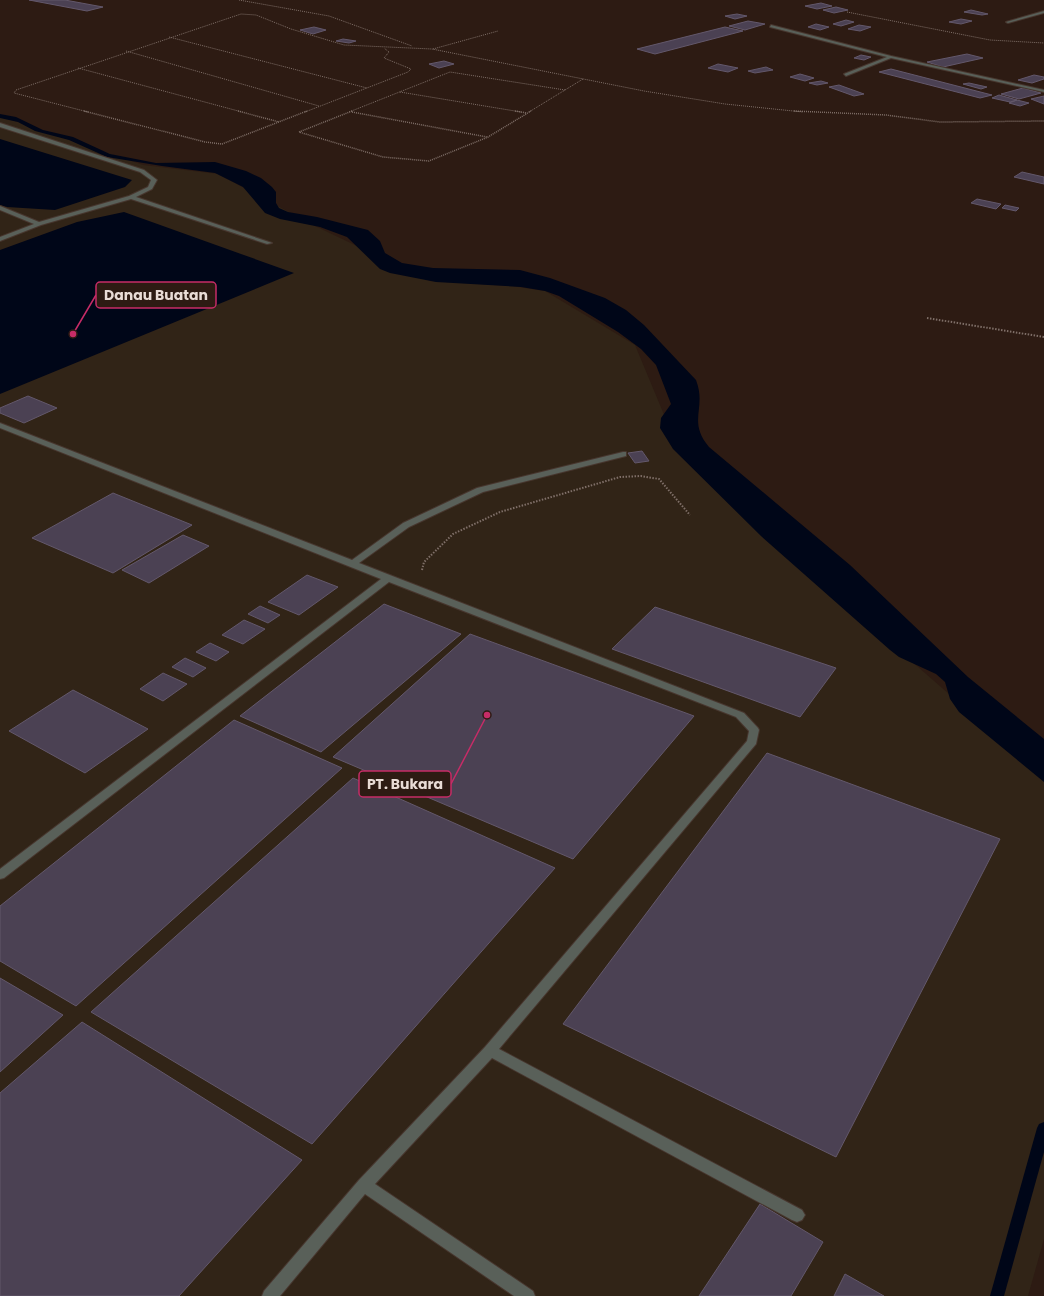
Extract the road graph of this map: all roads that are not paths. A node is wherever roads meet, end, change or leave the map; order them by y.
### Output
1 (1044, 12) edge
2 (1008, 22) dead end
3 (771, 26) dead end
4 (891, 56) junction
5 (846, 75) dead end
6 (1044, 91) edge
7 (0, 125) edge
8 (131, 197) junction
9 (0, 208) edge
10 (39, 224) junction
11 (0, 239) edge
12 (268, 243) dead end
13 (0, 425) edge
14 (623, 454) dead end
15 (354, 563) junction
16 (388, 578) junction
17 (0, 875) edge
18 (490, 1051) junction
19 (364, 1185) junction
20 (797, 1215) dead end
21 (270, 1296) edge
22 (527, 1296) edge

1 - 2 street
3 - 4 street
4 - 5 street
4 - 6 street
7 - 8 street
8 - 10 street
8 - 12 street
9 - 10 street
10 - 11 street
13 - 15 street
14 - 15 street
15 - 16 street
16 - 17 street
16 - 18 street
18 - 19 street
18 - 20 street
19 - 21 street
19 - 22 street

